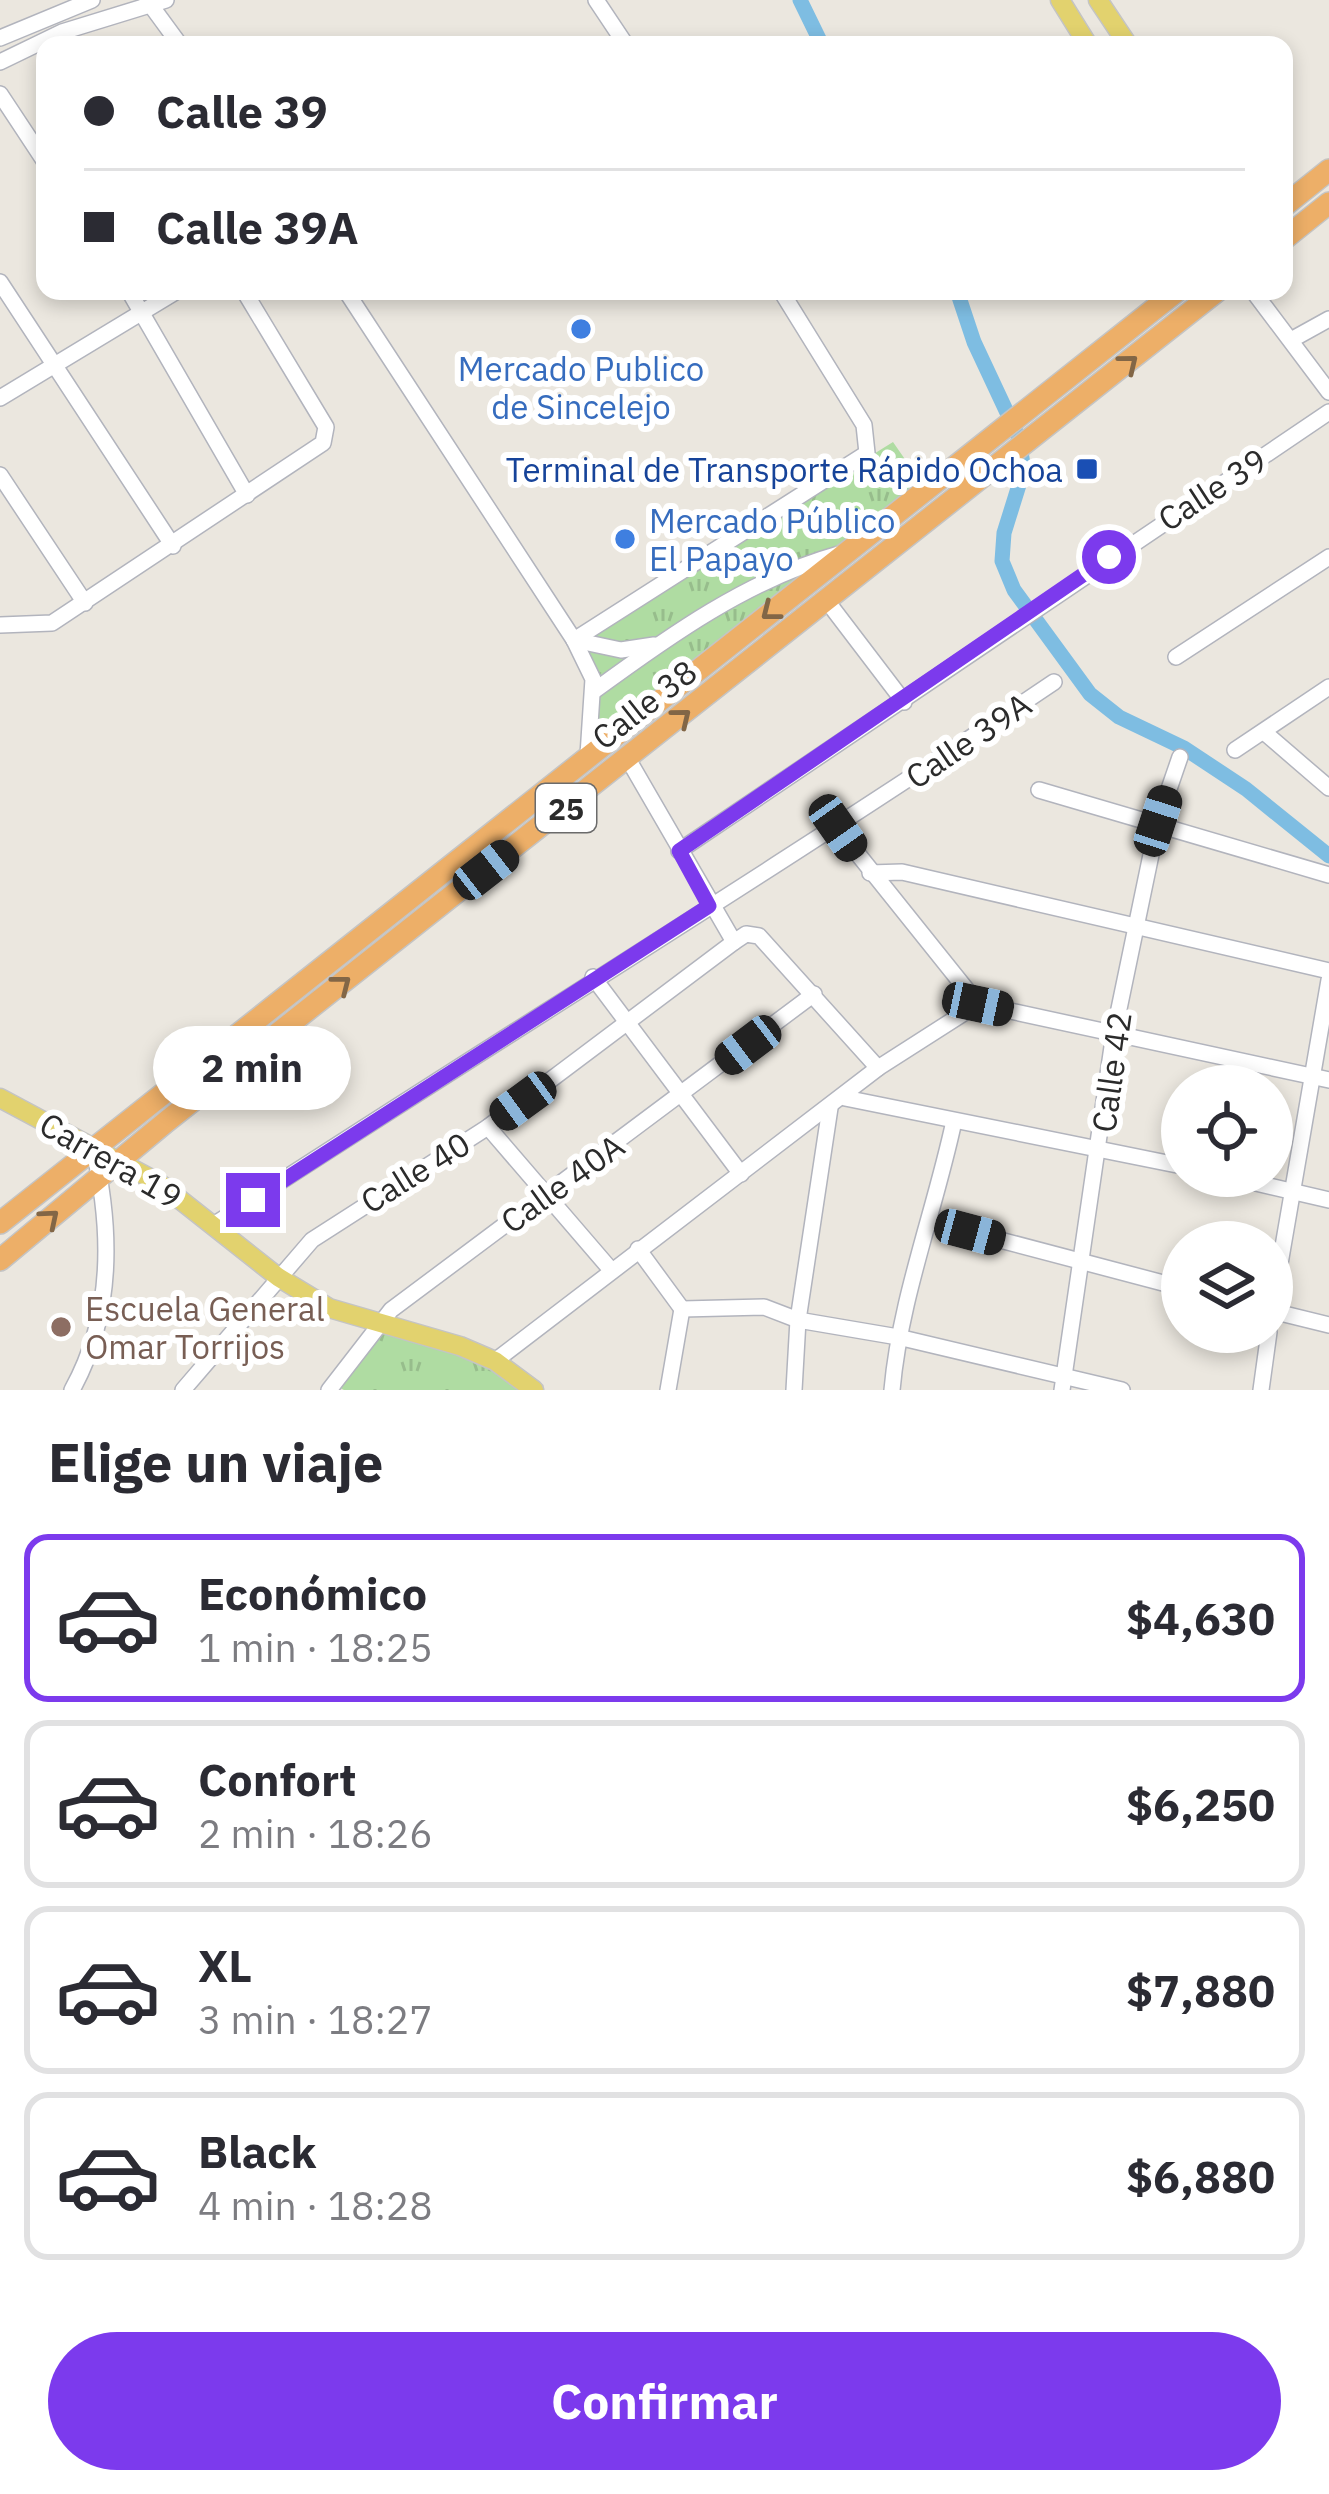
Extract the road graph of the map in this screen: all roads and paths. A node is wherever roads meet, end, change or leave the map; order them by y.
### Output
1 (596, 0) edge
2 (1060, 0) edge
3 (1098, 0) edge
4 (155, 1) edge
5 (99, 6) edge
6 (46, 36) edge
7 (175, 36) edge
8 (620, 36) edge
9 (1082, 36) edge
10 (1122, 36) edge
11 (0, 38) edge
12 (36, 42) edge
13 (0, 62) edge
14 (0, 94) edge
15 (36, 149) edge
16 (1329, 170) edge
17 (1293, 197) edge
18 (1329, 203) edge
19 (1293, 231) edge
20 (0, 282) edge
21 (135, 300) edge
22 (162, 300) edge
23 (249, 300) edge
24 (352, 300) edge
25 (787, 300) edge
26 (1164, 300) edge
27 (1206, 300) edge
28 (1260, 300) edge
29 (143, 312) junction
30 (1329, 319) edge
31 (1291, 340) junction
32 (54, 365) junction
33 (1329, 392) edge
34 (0, 398) edge
35 (1329, 412) edge
36 (1004, 447) junction
37 (0, 475) edge
38 (247, 495) junction
39 (172, 546) junction
40 (848, 551) junction
41 (1329, 557) edge
42 (827, 601) junction
43 (86, 603) junction
44 (4, 626) edge
45 (574, 640) junction
46 (656, 645) junction
47 (1176, 657) dead end
48 (1054, 682) dead end
49 (1329, 687) edge
50 (594, 691) junction
51 (904, 702) junction
52 (1264, 732) junction
53 (1235, 750) dead end
54 (588, 754) junction
55 (1180, 758) dead end
56 (628, 759) junction
57 (1329, 788) edge
58 (1040, 790) dead end
59 (1158, 821) junction
60 (838, 828) junction
61 (679, 851) junction
62 (870, 873) junction
63 (1329, 875) edge
64 (709, 906) junction
65 (1137, 926) junction
66 (734, 942) junction
67 (1329, 975) edge
68 (593, 977) junction
69 (814, 994) junction
70 (978, 1004) junction
71 (629, 1022) junction
72 (1114, 1033) junction
73 (878, 1068) junction
74 (1310, 1075) junction
75 (1329, 1080) edge
76 (681, 1095) junction
77 (0, 1097) edge
78 (837, 1103) junction
79 (954, 1120) junction
80 (488, 1127) junction
81 (92, 1146) junction
82 (1101, 1148) junction
83 (119, 1161) junction
84 (1161, 1161) edge
85 (741, 1174) junction
86 (100, 1176) junction
87 (1293, 1185) edge
88 (1293, 1191) edge
89 (546, 1196) junction
90 (1329, 1200) edge
91 (932, 1222) junction
92 (0, 1223) edge
93 (215, 1225) junction
94 (638, 1249) junction
95 (0, 1259) edge
96 (1082, 1262) junction
97 (611, 1270) junction
98 (278, 1276) junction
99 (1161, 1283) edge
100 (682, 1309) junction
101 (1293, 1316) edge
102 (798, 1320) junction
103 (378, 1323) junction
104 (1329, 1325) edge
105 (898, 1336) junction
106 (1266, 1353) edge
107 (495, 1361) junction
108 (1063, 1383) edge
109 (335, 1388) edge
110 (72, 1390) edge
111 (183, 1390) edge
112 (534, 1390) edge
113 (668, 1390) edge
114 (794, 1390) edge
115 (892, 1390) edge
116 (1122, 1390) edge
117 (1262, 1390) edge

1 - 8 street
2 - 9 main road
3 - 10 main road
4 - 5 street
4 - 7 street
5 - 6 street
5 - 11 street
12 - 13 street
14 - 15 street
16 - 17 highway
18 - 19 highway
20 - 32 street
21 - 29 street
22 - 29 street
23 - 38 street
24 - 45 street
25 - 45 street
26 - 36 highway, Calle 38 / 25
36 -> 27 highway, Calle 38 / 25
28 - 31 street
29 - 32 street
29 - 38 street
30 - 31 street
31 - 33 street
32 - 34 street
32 - 39 street
35 - 51 street, Calle 39
36 - 40 highway, Calle 38 / 25
36 - 42 highway, Calle 38 / 25
37 - 43 street
38 - 39 street
39 - 43 street
40 - 46 street
40 -> 54 highway, Calle 38 / 25
41 - 47 street
42 - 51 street
56 -> 42 highway, Calle 38 / 25
43 - 44 street
45 - 46 street
45 - 50 street
46 - 50 street
48 - 60 street, Calle 39A
49 - 52 street
50 - 54 street
51 - 61 street, Calle 39
52 - 53 street
52 - 57 street
54 - 81 highway, Calle 38 / 25
55 - 59 street, Calle 42
56 - 61 street
83 -> 56 highway, Calle 38 / 25
58 - 59 street
59 - 63 street
59 - 65 street, Calle 42
60 - 62 street
60 - 64 street, Calle 39A
61 - 64 street
62 - 65 street
62 - 70 street
64 - 66 street
64 - 68 street, Calle 39A
65 - 67 street
65 - 72 street, Calle 42
66 - 69 street
66 - 71 street, Calle 40
67 - 74 street
68 - 71 street
68 - 93 street, Calle 39A
69 - 73 street
69 - 76 street, Calle 40A
70 - 72 street
70 - 73 street
71 - 76 street
71 - 80 street, Calle 40
72 - 74 street
72 - 82 street, Calle 42
73 - 78 street
74 - 75 street
74 - 87 street
76 - 85 street
76 - 89 street, Calle 40A
77 - 81 main road, Carrera 19
78 - 79 street
78 - 85 street
78 - 102 street
79 - 82 street
79 - 91 street
80 - 89 street
80 - 98 street, Calle 40
81 - 83 main road, Carrera 19
81 - 86 street
81 - 92 highway, Calle 38 / 25
82 - 84 street
82 - 96 street, Calle 42
83 - 86 highway, Calle 38 / 25
83 - 93 main road, Carrera 19
85 - 94 street
95 -> 86 highway, Calle 38 / 25
86 - 110 street
88 - 90 street
89 - 97 street
89 - 103 street, Calle 40A
91 - 96 street
91 - 105 street
93 - 98 main road, Carrera 19
94 - 97 street
94 - 100 street
96 - 99 street
96 - 108 street, Calle 42
97 - 107 street
98 - 103 main road, Carrera 19
98 - 111 street, Calle 40
100 - 102 street
100 - 113 street
101 - 104 street
102 - 105 street
102 - 114 street
103 - 107 main road, Carrera 19
103 - 109 street, Calle 40A
105 - 108 street
105 - 115 street
106 - 117 street
107 - 112 main road, Carrera 19
108 - 116 street

